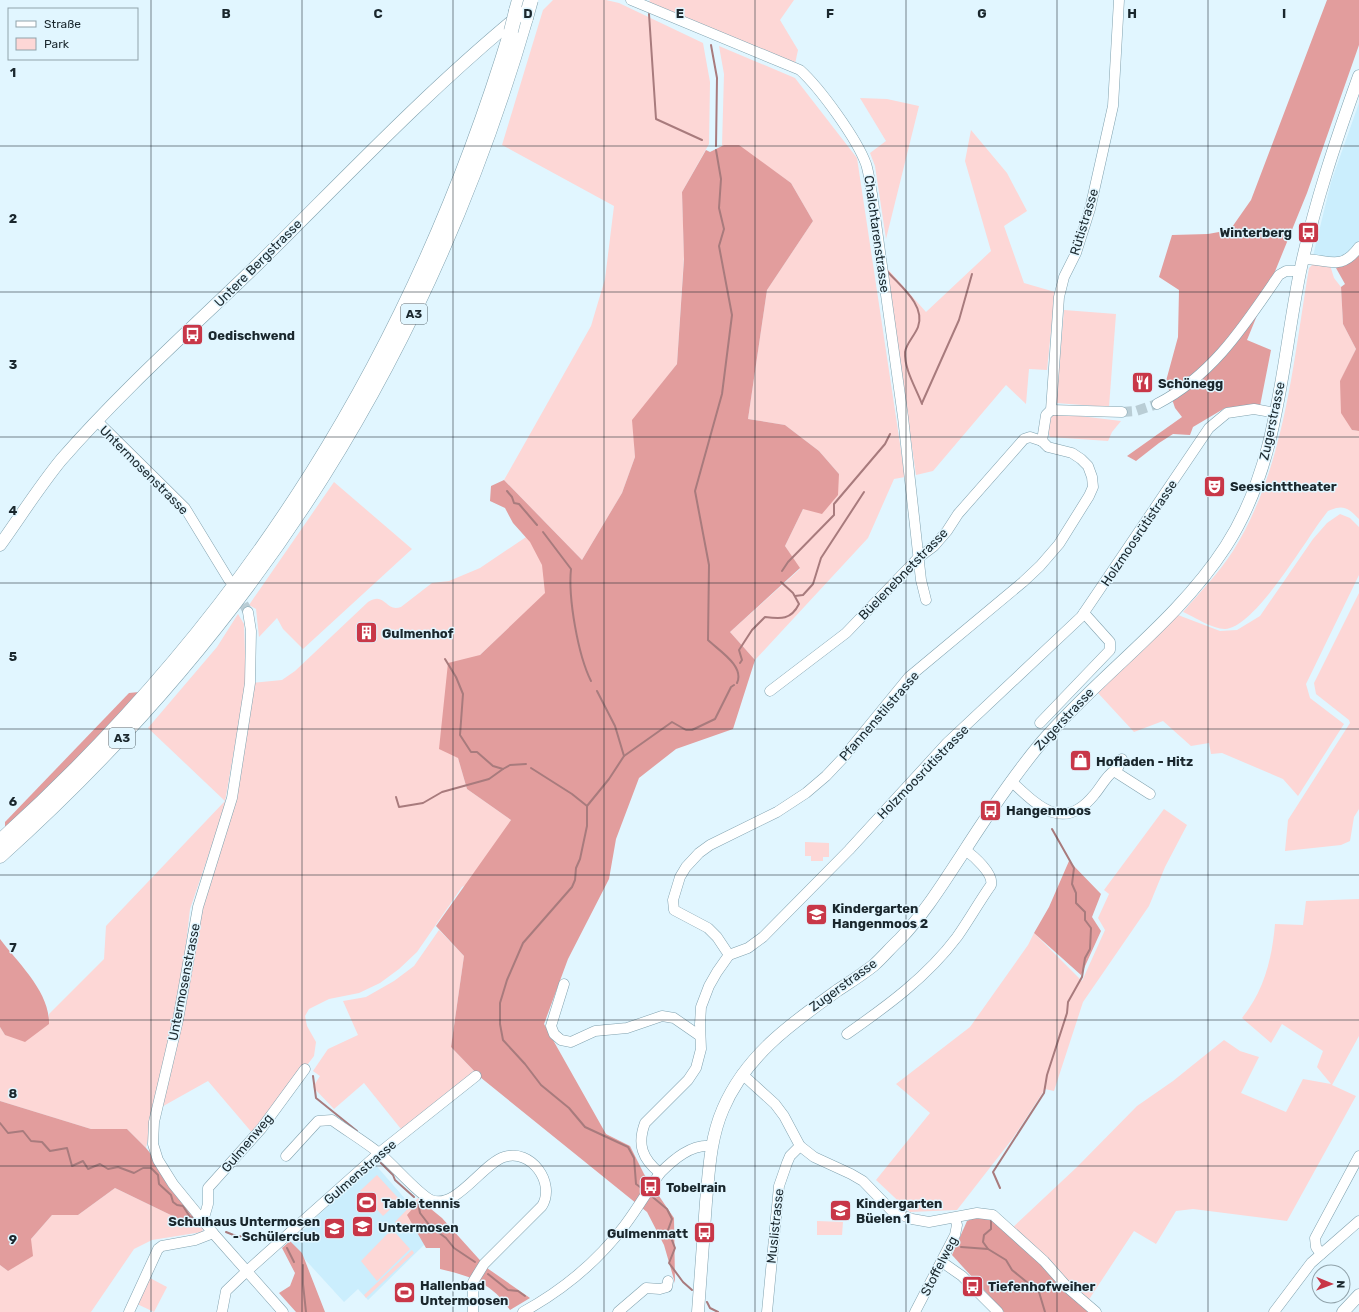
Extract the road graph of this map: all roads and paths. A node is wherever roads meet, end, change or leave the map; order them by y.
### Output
1 (531, 0) edge
2 (537, 0) edge
3 (631, 0) edge
4 (1119, 0) edge
5 (520, 10) edge
6 (1359, 76) edge
7 (1359, 247) edge
8 (1303, 259) junction
9 (1300, 271) junction
10 (1157, 404) tunnel mouth
11 (1051, 410) junction
12 (1122, 412) tunnel mouth
13 (1276, 413) junction
14 (97, 421) junction
15 (1042, 441) junction
16 (0, 545) edge
17 (918, 558) junction
18 (229, 580) dead end
19 (926, 600) dead end
20 (248, 612) tunnel mouth
21 (1084, 612) junction
22 (770, 690) dead end
23 (1040, 723) dead end
24 (1122, 760) dead end
25 (1116, 772) junction
26 (1011, 781) junction
27 (1150, 794) dead end
28 (0, 841) edge
29 (965, 850) junction
30 (0, 856) edge
31 (729, 955) junction
32 (564, 984) dead end
33 (847, 1034) dead end
34 (700, 1036) junction
35 (305, 1069) dead end
36 (742, 1074) junction
37 (476, 1076) dead end
38 (712, 1146) junction
39 (800, 1146) junction
40 (379, 1153) junction
41 (286, 1156) dead end
42 (1359, 1156) edge
43 (660, 1173) junction
44 (955, 1218) junction
45 (203, 1221) junction
46 (1359, 1221) edge
47 (212, 1233) junction
48 (1321, 1254) junction
49 (942, 1262) junction
50 (247, 1271) junction
51 (668, 1281) dead end
52 (1359, 1294) edge
53 (129, 1312) edge
54 (222, 1312) edge
55 (283, 1312) edge
56 (472, 1312) edge
57 (523, 1312) edge
58 (618, 1312) edge
59 (698, 1312) edge
60 (767, 1312) edge
61 (914, 1312) edge
62 (998, 1312) edge
63 (1096, 1312) edge
64 (1274, 1312) edge
65 (1343, 1312) edge

1 - 5 highway, A3, bridge
2 - 14 main road, Untere Bergstrasse
3 - 17 street, Chalchtarenstrasse
4 - 11 street, Rütistrasse
5 - 28 highway, A3, bridge
5 - 30 highway, A3
6 - 8 main road, Zugerstrasse
7 - 8 street
8 - 9 main road, Zugerstrasse
9 - 10 street
9 - 13 main road, Zugerstrasse
11 - 12 street
11 - 15 street, Rütistrasse
13 - 21 street, Holzmoosrütistrasse
13 - 26 main road, Zugerstrasse
14 - 16 main road, Untere Bergstrasse
14 - 18 street, Untermosenstrasse
15 - 17 street, Büelenebnetstrasse
15 - 31 street, Pfannenstilstrasse
17 - 19 street, Chalchtarenstrasse
17 - 22 street, Büelenebnetstrasse
20 - 45 street, Untermosenstrasse
21 - 23 street
21 - 31 street, Holzmoosrütistrasse
24 - 25 street
25 - 26 street
25 - 27 street
26 - 29 main road, Zugerstrasse
29 - 33 street
29 - 36 main road, Zugerstrasse
31 - 34 street
32 - 34 street
34 - 43 street
35 - 45 street, Gulmenweg
36 - 38 main road, Zugerstrasse
36 - 39 street
37 - 40 street, Gulmenstrasse
38 - 43 street
38 - 59 main road, Zugerstrasse
39 - 44 street
39 - 60 street, Muslistrasse
40 - 41 street
40 - 50 street, Gulmenstrasse
40 - 56 street
42 - 48 street
43 - 57 street
44 - 49 street, Stoffelweg
44 - 63 street
45 - 47 street, Untermosenstrasse
46 - 48 street
47 - 50 street, Untermosenstrasse
47 - 53 street
48 - 64 street
49 - 61 street, Stoffelweg
49 - 62 street
50 - 54 street, Gulmenstrasse
50 - 55 street, Untermosenstrasse
51 - 58 street
52 - 65 main road

